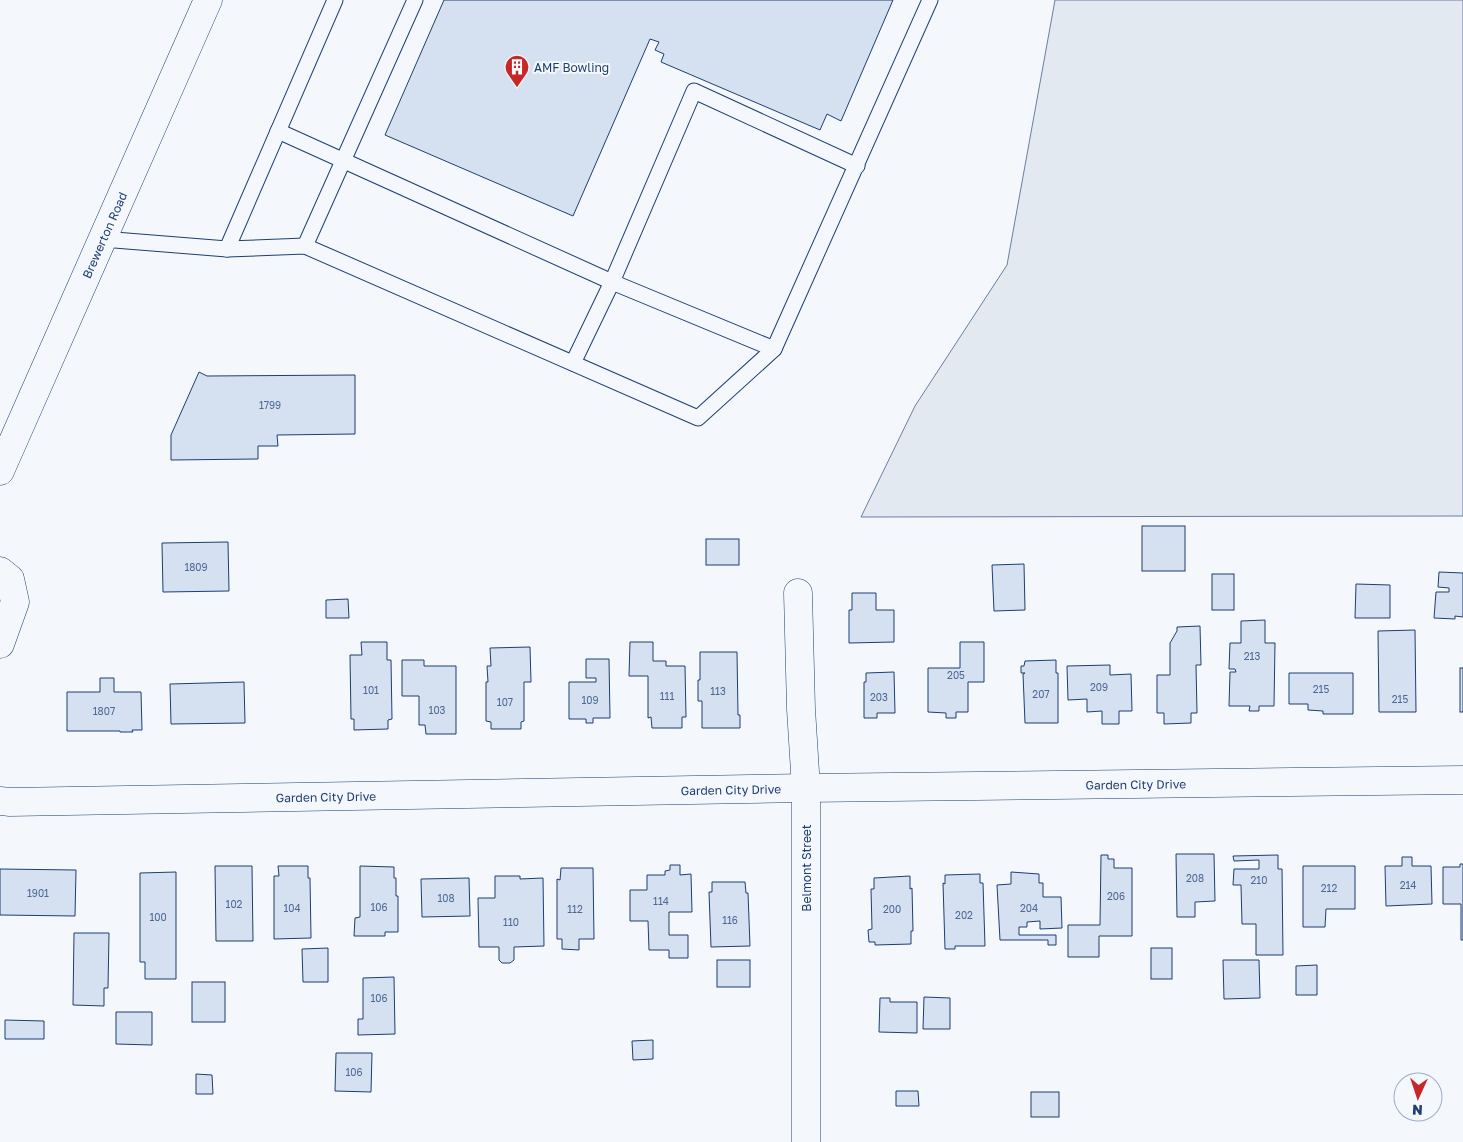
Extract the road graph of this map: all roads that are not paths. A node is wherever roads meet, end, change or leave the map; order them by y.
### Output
1 (208, 0) edge
2 (335, 0) edge
3 (415, 0) edge
4 (930, 0) edge
5 (278, 131) junction
6 (343, 161) junction
7 (857, 166) junction
8 (102, 239) junction
9 (305, 246) junction
10 (227, 248) junction
11 (612, 282) junction
12 (774, 349) junction
13 (573, 363) junction
14 (0, 471) edge
15 (0, 571) edge
16 (798, 593) dead end
17 (0, 644) edge
18 (1463, 780) edge
19 (806, 788) junction
20 (0, 801) edge
21 (806, 1142) edge

1 - 8 street, Brewerton Road
2 - 5 lane
3 - 6 lane
4 - 7 lane
5 - 6 lane
5 - 10 lane
6 - 9 lane
6 - 11 lane
7 - 11 lane
7 - 12 lane
8 - 10 lane
8 - 14 street, Brewerton Road
9 - 10 lane
9 - 13 lane
11 - 12 lane
11 - 13 lane
12 - 13 lane
15 - 17 street
16 - 19 street, Belmont Street
18 - 19 street, Garden City Drive
19 - 20 street, Garden City Drive
19 - 21 street, Belmont Street

